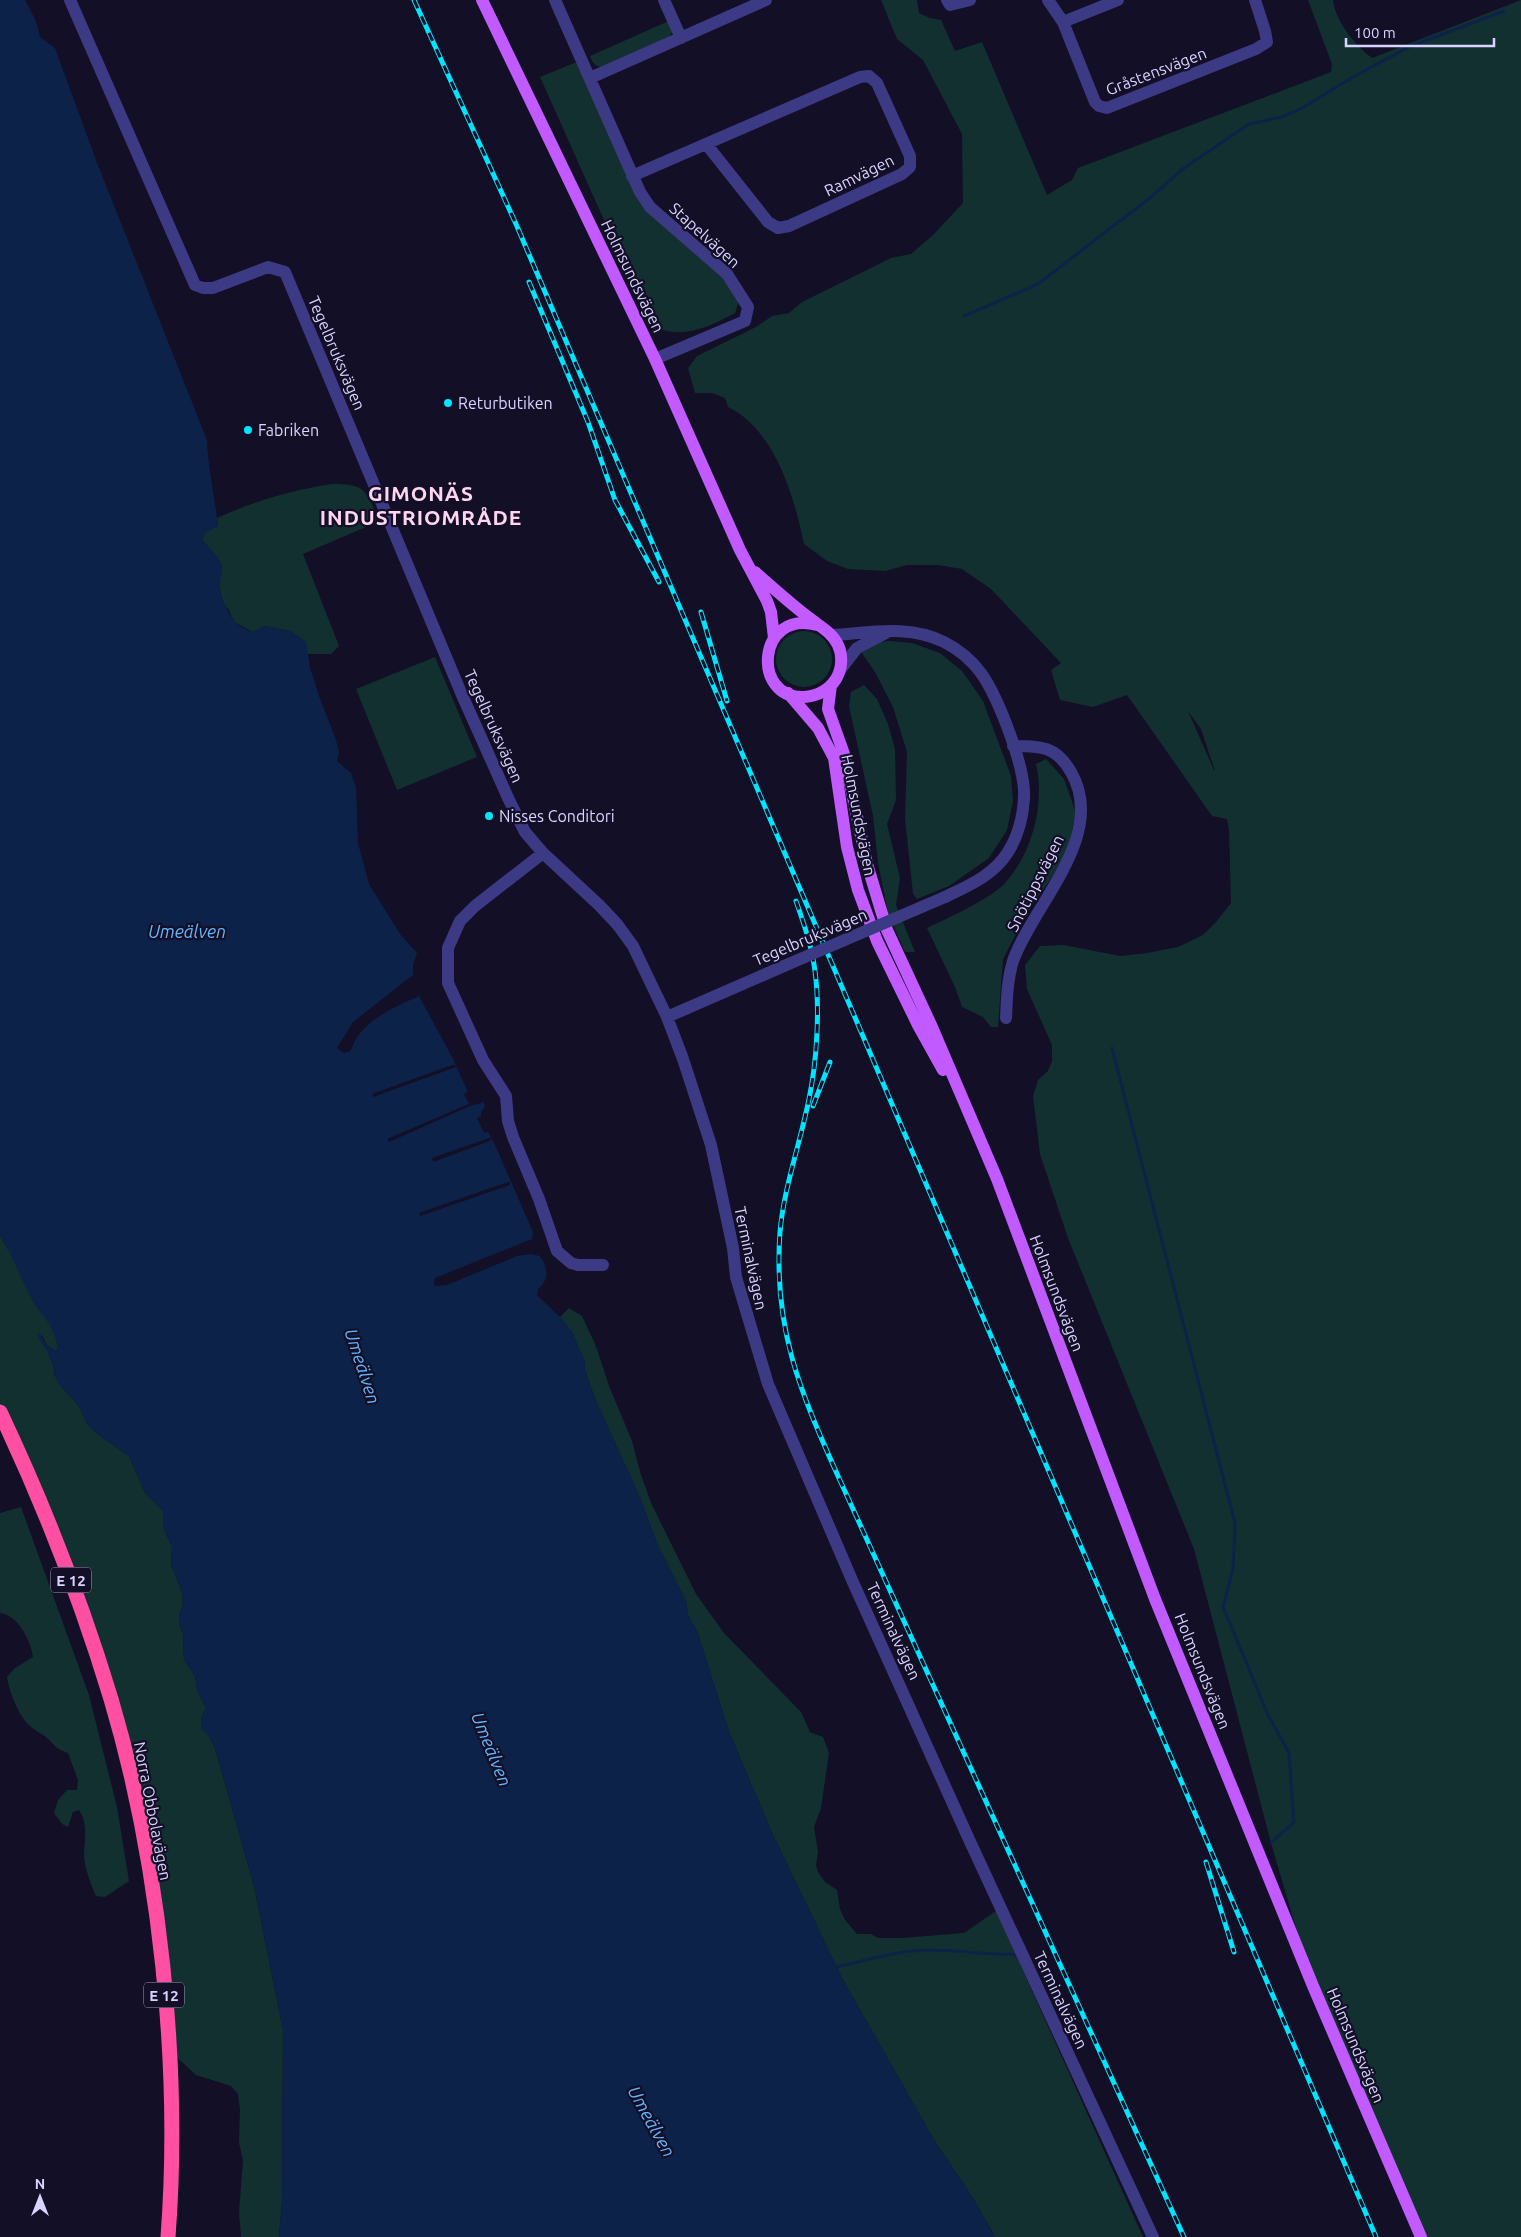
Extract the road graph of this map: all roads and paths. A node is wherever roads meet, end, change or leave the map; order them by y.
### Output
1 (70, 0) edge
2 (482, 0) edge
3 (555, 0) edge
4 (664, 0) edge
5 (766, 0) edge
6 (947, 0) edge
7 (970, 0) edge
8 (1048, 0) edge
9 (1118, 0) edge
10 (1255, 0) edge
11 (1063, 22) junction
12 (680, 38) junction
13 (590, 78) junction
14 (708, 145) junction
15 (632, 176) junction
16 (656, 359) junction
17 (750, 568) junction
18 (817, 625) junction
19 (887, 632) junction
20 (832, 635) junction
21 (774, 638) junction
22 (840, 670) junction
23 (831, 685) junction
24 (788, 693) junction
25 (1013, 746) junction
26 (542, 853) junction
27 (667, 1018) junction
28 (1006, 1018) dead end
29 (969, 1110) junction
30 (603, 1265) dead end
31 (0, 1412) edge
32 (168, 2237) edge
33 (1153, 2237) edge
34 (1421, 2237) edge

1 - 26 street, Tegelbruksvägen
2 - 16 main road, Holmsundsvägen
3 - 13 street, Stapelvägen
4 - 12 street
5 - 12 street
6 - 7 street
8 - 11 street
9 - 11 street
10 - 11 street, Gråstensvägen
12 - 13 street
13 - 15 street, Stapelvägen
14 - 14 street, Ramvägen
14 - 15 street, Ramvägen
15 - 16 street, Stapelvägen
16 - 17 main road, Holmsundsvägen
17 - 18 main road, Holmsundsvägen
17 - 21 main road, Holmsundsvägen
18 - 20 main road, Holmsundsvägen
18 - 21 main road
19 - 20 street, Tegelbruksvägen
19 - 22 street, Tegelbruksvägen
19 - 25 street, Tegelbruksvägen
20 - 22 main road
21 - 24 main road, Holmsundsvägen
22 - 23 main road, Holmsundsvägen
23 - 24 main road
23 - 29 main road, Holmsundsvägen
24 - 29 main road, Holmsundsvägen
25 - 27 street, Tegelbruksvägen, bridge
25 - 28 street, Snötippsvägen
26 - 27 street, Tegelbruksvägen
26 - 30 street
27 - 33 street, Terminalvägen
29 - 34 main road, Holmsundsvägen
31 - 32 highway, Norra Obbolavägen / E 12

